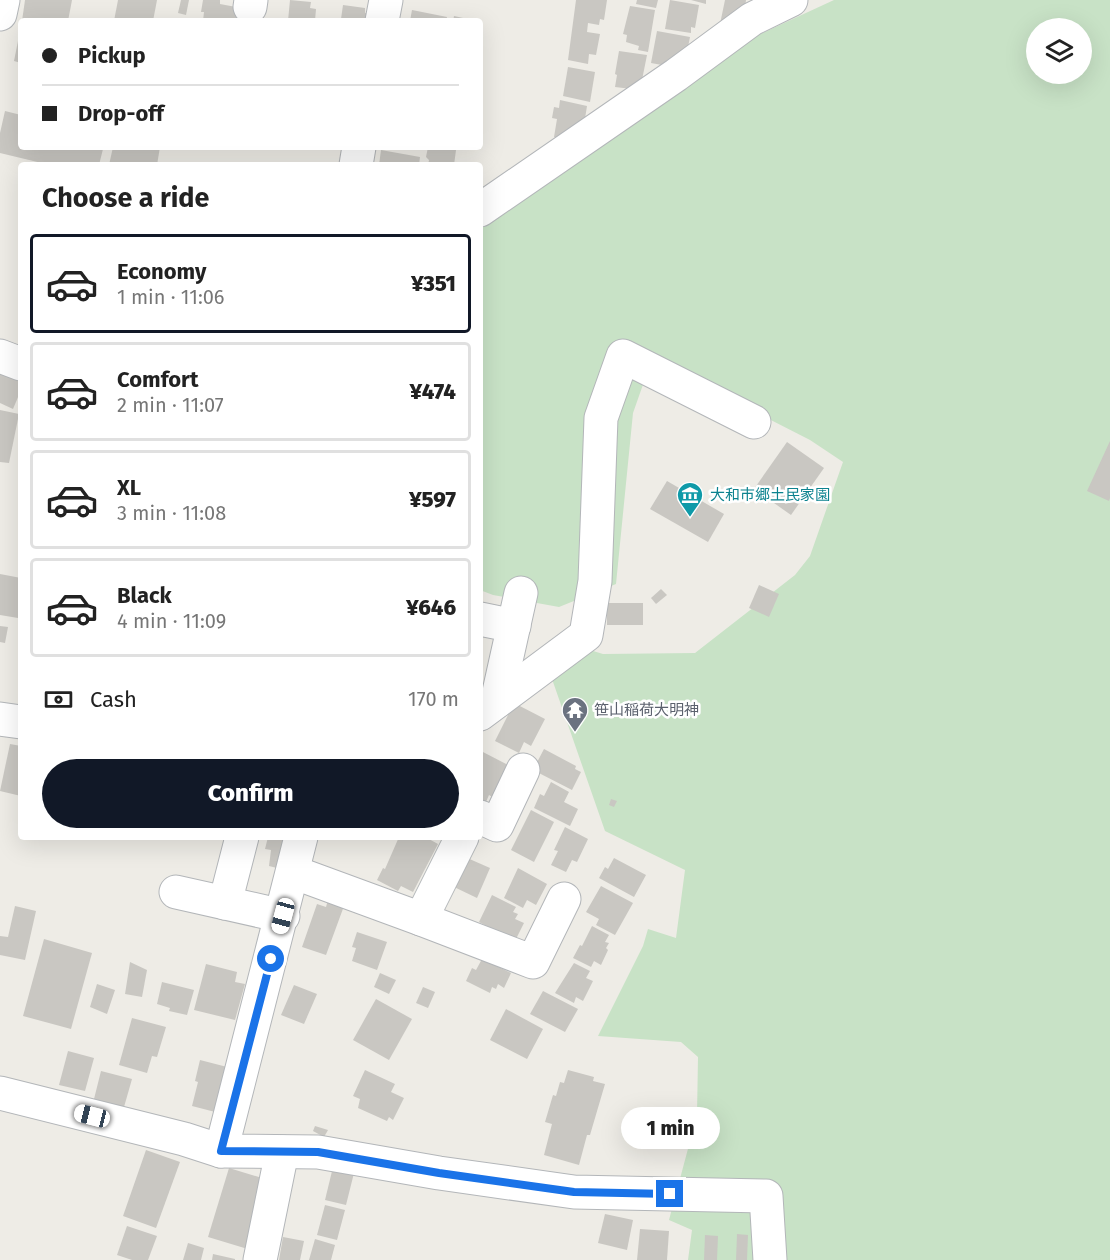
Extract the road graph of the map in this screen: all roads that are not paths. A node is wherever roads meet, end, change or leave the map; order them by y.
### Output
1 (3, 0) edge
2 (386, 0) edge
3 (791, 0) edge
4 (754, 10) edge
5 (0, 14) edge
6 (383, 18) edge
7 (483, 208) edge
8 (0, 356) edge
9 (18, 363) edge
10 (754, 422) dead end
11 (521, 593) dead end
12 (483, 620) edge
13 (514, 626) junction
14 (489, 708) edge
15 (0, 718) edge
16 (18, 721) edge
17 (524, 770) dead end
18 (483, 819) edge
19 (241, 840) edge
20 (301, 840) edge
21 (461, 840) edge
22 (293, 872) junction
23 (176, 892) dead end
24 (564, 899) dead end
25 (225, 903) junction
26 (283, 916) junction
27 (422, 919) junction
28 (0, 1093) edge
29 (221, 1151) junction
30 (282, 1152) junction
31 (260, 1260) edge
32 (770, 1260) edge

1 - 5 street
2 - 6 street
3 - 4 street
4 - 7 street
8 - 9 street
10 - 14 street
11 - 13 street
12 - 13 street
13 - 14 street
15 - 16 street
17 - 18 street
19 - 25 street
20 - 22 street
21 - 27 street
22 - 26 street
22 - 27 street
23 - 25 street
24 - 27 street
25 - 26 street
26 - 29 street
28 - 29 street
29 - 30 street
30 - 31 street
30 - 32 street

